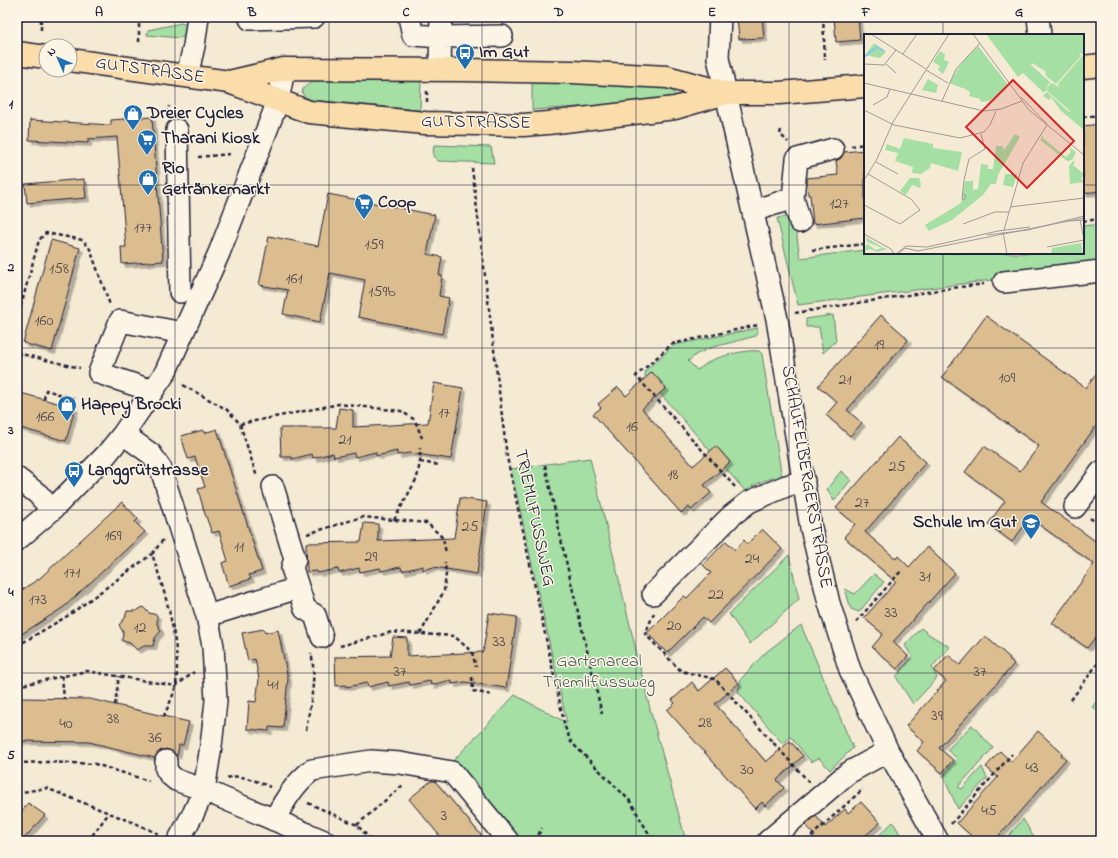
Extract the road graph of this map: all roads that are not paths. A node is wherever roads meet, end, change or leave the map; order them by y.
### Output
1 (198, 17) edge
2 (314, 17) edge
3 (409, 17) edge
4 (720, 17) edge
5 (1038, 17) edge
6 (250, 18) dead end
7 (441, 27) edge
8 (1040, 34) edge
9 (502, 36) dead end
10 (17, 53) edge
11 (38, 56) edge
12 (78, 61) edge
13 (1101, 65) edge
14 (1084, 67) edge
15 (284, 69) junction
16 (440, 70) junction
17 (187, 76) junction
18 (229, 82) junction
19 (864, 86) edge
20 (726, 93) junction
21 (278, 101) junction
22 (177, 130) dead end
23 (833, 149) dead end
24 (793, 198) junction
25 (753, 211) junction
26 (800, 222) dead end
27 (1101, 271) edge
28 (1004, 282) road end
29 (180, 292) dead end
30 (184, 333) junction
31 (153, 391) junction
32 (123, 434) junction
33 (1101, 472) edge
34 (17, 478) edge
35 (804, 481) junction
36 (265, 482) road end
37 (1075, 507) dead end
38 (52, 510) junction
39 (17, 540) edge
40 (298, 588) junction
41 (654, 602) road end
42 (207, 616) junction
43 (328, 642) road end
44 (888, 751) junction
45 (166, 761) dead end
46 (204, 790) junction
47 (274, 820) junction
48 (169, 838) edge
49 (324, 841) edge
50 (508, 841) edge
51 (768, 841) edge
52 (938, 841) edge

1 - 17 street
2 - 6 street
3 - 7 street
4 - 20 street, SCHAUFELBERGERSTRASSE
5 - 8 street
7 - 9 street
7 - 16 street
10 - 11 main road
12 - 17 main road, GUTSTRASSE
13 - 14 main road
15 - 16 main road, GUTSTRASSE
15 - 18 main road, GUTSTRASSE
15 - 21 street
16 - 20 main road, GUTSTRASSE
17 - 18 main road, GUTSTRASSE
18 - 21 main road, GUTSTRASSE
19 - 20 main road, GUTSTRASSE
20 - 21 main road, GUTSTRASSE
20 - 25 street, SCHAUFELBERGERSTRASSE
21 - 30 street
22 - 29 street
23 - 24 street
24 - 25 street
24 - 26 street
25 - 35 street, SCHAUFELBERGERSTRASSE
27 - 28 street
30 - 31 street
30 - 31 street
31 - 32 street
32 - 38 street
32 - 42 street
33 - 37 street
34 - 38 street
35 - 41 street
35 - 44 street, SCHAUFELBERGERSTRASSE
36 - 40 street
38 - 39 street
40 - 42 street
40 - 43 street
42 - 46 street
44 - 51 street
44 - 52 street, SCHAUFELBERGERSTRASSE
45 - 46 street
46 - 47 street
46 - 48 street
47 - 49 street
47 - 50 street

